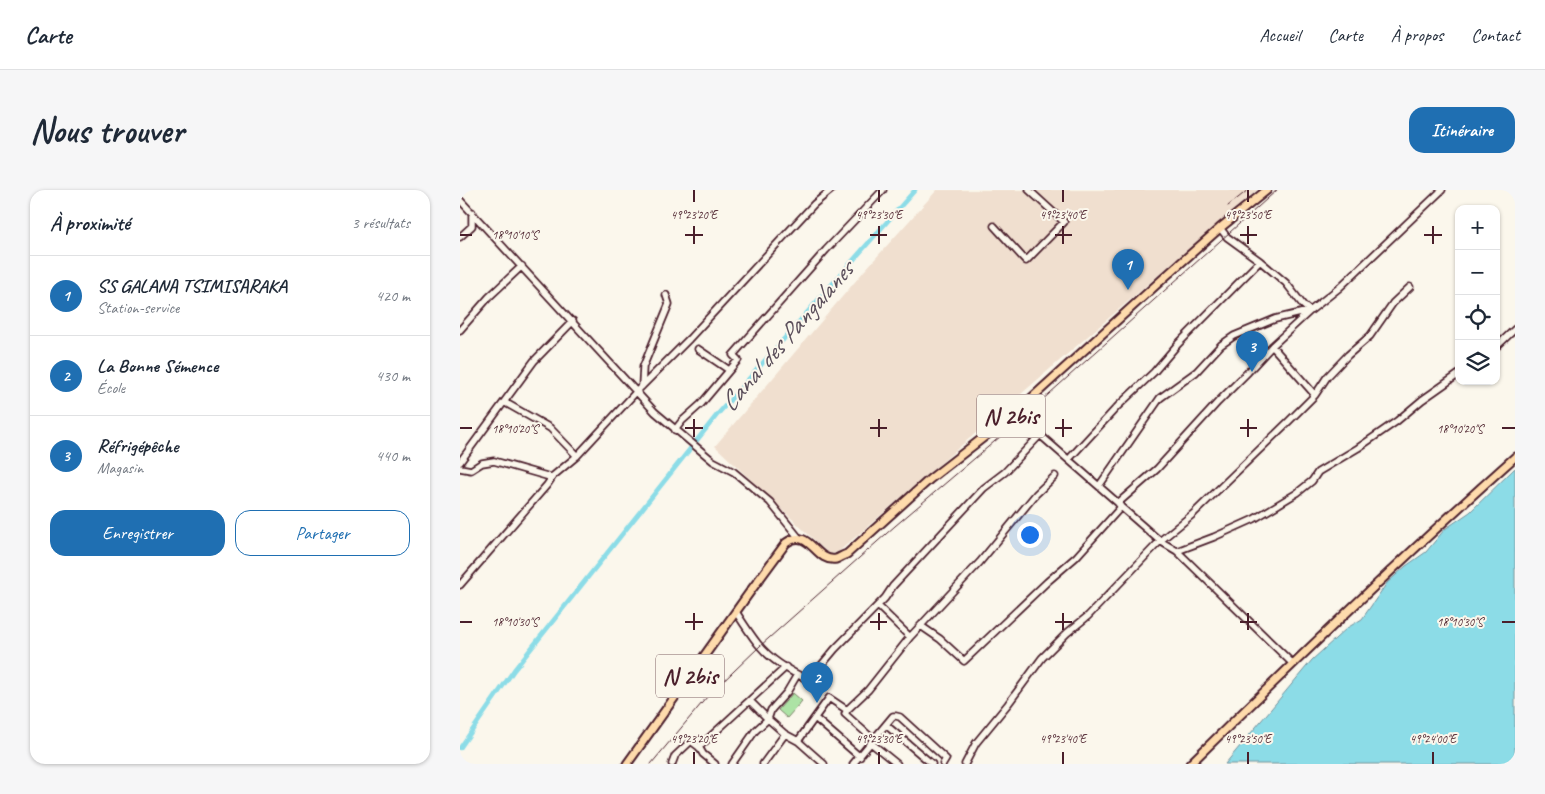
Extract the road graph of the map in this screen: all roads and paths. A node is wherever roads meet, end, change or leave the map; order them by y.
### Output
1 (831, 190) edge
2 (883, 190) edge
3 (1029, 190) edge
4 (1267, 190) edge
5 (1442, 190) edge
6 (460, 200) edge
7 (472, 212) junction
8 (994, 226) dead end
9 (1220, 228) junction
10 (460, 237) edge
11 (1260, 261) junction
12 (522, 266) junction
13 (1410, 287) dead end
14 (666, 295) dead end
15 (1310, 311) junction
16 (573, 321) junction
17 (1515, 329) edge
18 (460, 330) edge
19 (1500, 343) edge
20 (1272, 346) junction
21 (698, 348) dead end
22 (729, 370) junction
23 (1455, 377) edge
24 (642, 386) junction
25 (637, 391) junction
26 (1315, 395) junction
27 (504, 402) junction
28 (1015, 413) junction
29 (675, 430) junction
30 (1040, 435) junction
31 (578, 456) junction
32 (1515, 457) edge
33 (1069, 459) junction
34 (460, 462) edge
35 (460, 468) edge
36 (553, 476) junction
37 (1055, 476) dead end
38 (1099, 486) junction
39 (1119, 505) junction
40 (799, 538) junction
41 (1160, 541) junction
42 (1177, 551) junction
43 (460, 585) edge
44 (878, 606) junction
45 (736, 612) junction
46 (921, 626) junction
47 (910, 637) junction
48 (1293, 664) junction
49 (786, 668) junction
50 (797, 675) junction
51 (750, 701) junction
52 (847, 710) junction
53 (815, 718) junction
54 (768, 719) junction
55 (886, 725) junction
56 (785, 734) junction
57 (798, 741) junction
58 (872, 741) junction
59 (699, 747) junction
60 (860, 757) junction
61 (627, 764) edge
62 (672, 764) edge
63 (715, 764) edge
64 (732, 764) edge
65 (763, 764) edge
66 (824, 764) edge
67 (853, 764) edge
68 (897, 764) edge
69 (932, 764) edge
70 (943, 764) edge
71 (965, 764) edge
72 (1190, 764) edge

1 - 24 street
2 - 22 street
3 - 8 street
4 - 9 main road, N 2bis
5 - 15 street
6 - 7 street
7 - 10 street
7 - 12 street
9 - 11 street
9 - 28 main road, N 2bis
11 - 15 street
11 - 33 street
12 - 16 street
12 - 18 street
13 - 26 street
14 - 24 street
15 - 20 street
15 - 38 street
16 - 25 street
16 - 27 street
17 - 19 street
20 - 26 street
20 - 39 street
21 - 22 street
22 - 29 street
23 - 42 street
24 - 25 street
25 - 29 street
25 - 31 street
26 - 41 street
27 - 31 street
27 - 34 street
28 - 30 street
28 - 40 main road, N 2bis
29 - 40 street
30 - 33 street
30 - 44 street
31 - 36 street
32 - 48 main road
33 - 38 street
35 - 36 street
36 - 43 street
37 - 46 street
38 - 39 street
39 - 41 street
39 - 46 street
40 - 45 main road, N 2bis
41 - 42 street
41 - 71 street
42 - 48 street
44 - 47 street
44 - 50 street
45 - 49 street
45 - 61 main road, N 2bis
46 - 47 street
47 - 52 street
48 - 72 main road
49 - 50 street
49 - 51 street
50 - 54 street
51 - 54 street
51 - 59 street
52 - 53 street
52 - 58 street
53 - 57 street
53 - 60 street
54 - 56 street
54 - 64 street
55 - 58 street
55 - 69 street
55 - 70 street
56 - 57 street
56 - 65 street
57 - 66 street
58 - 60 street
58 - 68 street
59 - 62 street
59 - 63 street
60 - 67 street

